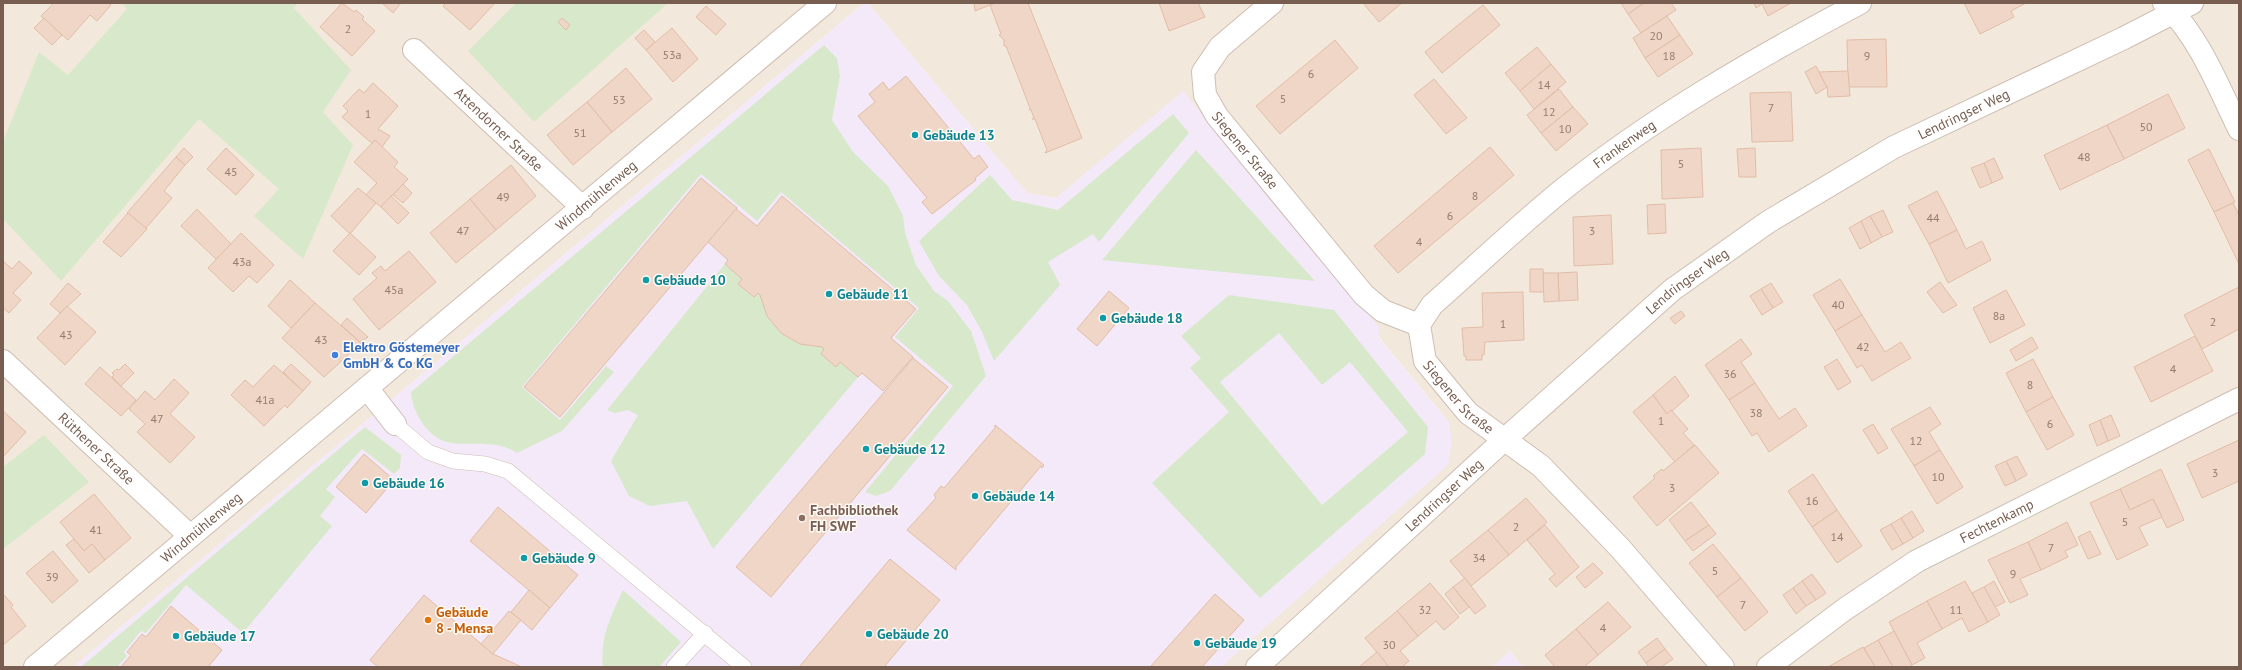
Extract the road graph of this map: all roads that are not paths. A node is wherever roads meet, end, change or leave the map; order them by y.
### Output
1 (1272, 3) edge
2 (1860, 3) edge
3 (820, 5) edge
4 (2177, 6) edge
5 (414, 50) dead end
6 (2239, 129) edge
7 (583, 208) junction
8 (1419, 325) junction
9 (3, 361) edge
10 (366, 388) junction
11 (2239, 399) edge
12 (395, 424) joint
13 (1504, 439) junction
14 (190, 536) junction
15 (705, 633) junction
16 (35, 667) edge
17 (674, 667) edge
18 (744, 667) edge
19 (1257, 667) edge
20 (1723, 667) edge
21 (1768, 667) edge

1 - 8 street, Siegener Straße
2 - 8 street, Frankenweg
3 - 7 street, Windmühlenweg
4 - 6 street
4 - 13 street, Lendringser Weg
5 - 7 street, Attendorner Straße
7 - 10 street, Windmühlenweg
8 - 13 street, Siegener Straße
9 - 14 street, Rüthener Straße
10 - 12 street
10 - 14 street, Windmühlenweg
11 - 21 street, Fechtenkamp
12 - 15 lane
13 - 19 street, Lendringser Weg
13 - 20 street, Siegener Straße
14 - 16 street, Windmühlenweg
15 - 17 lane
15 - 18 lane

